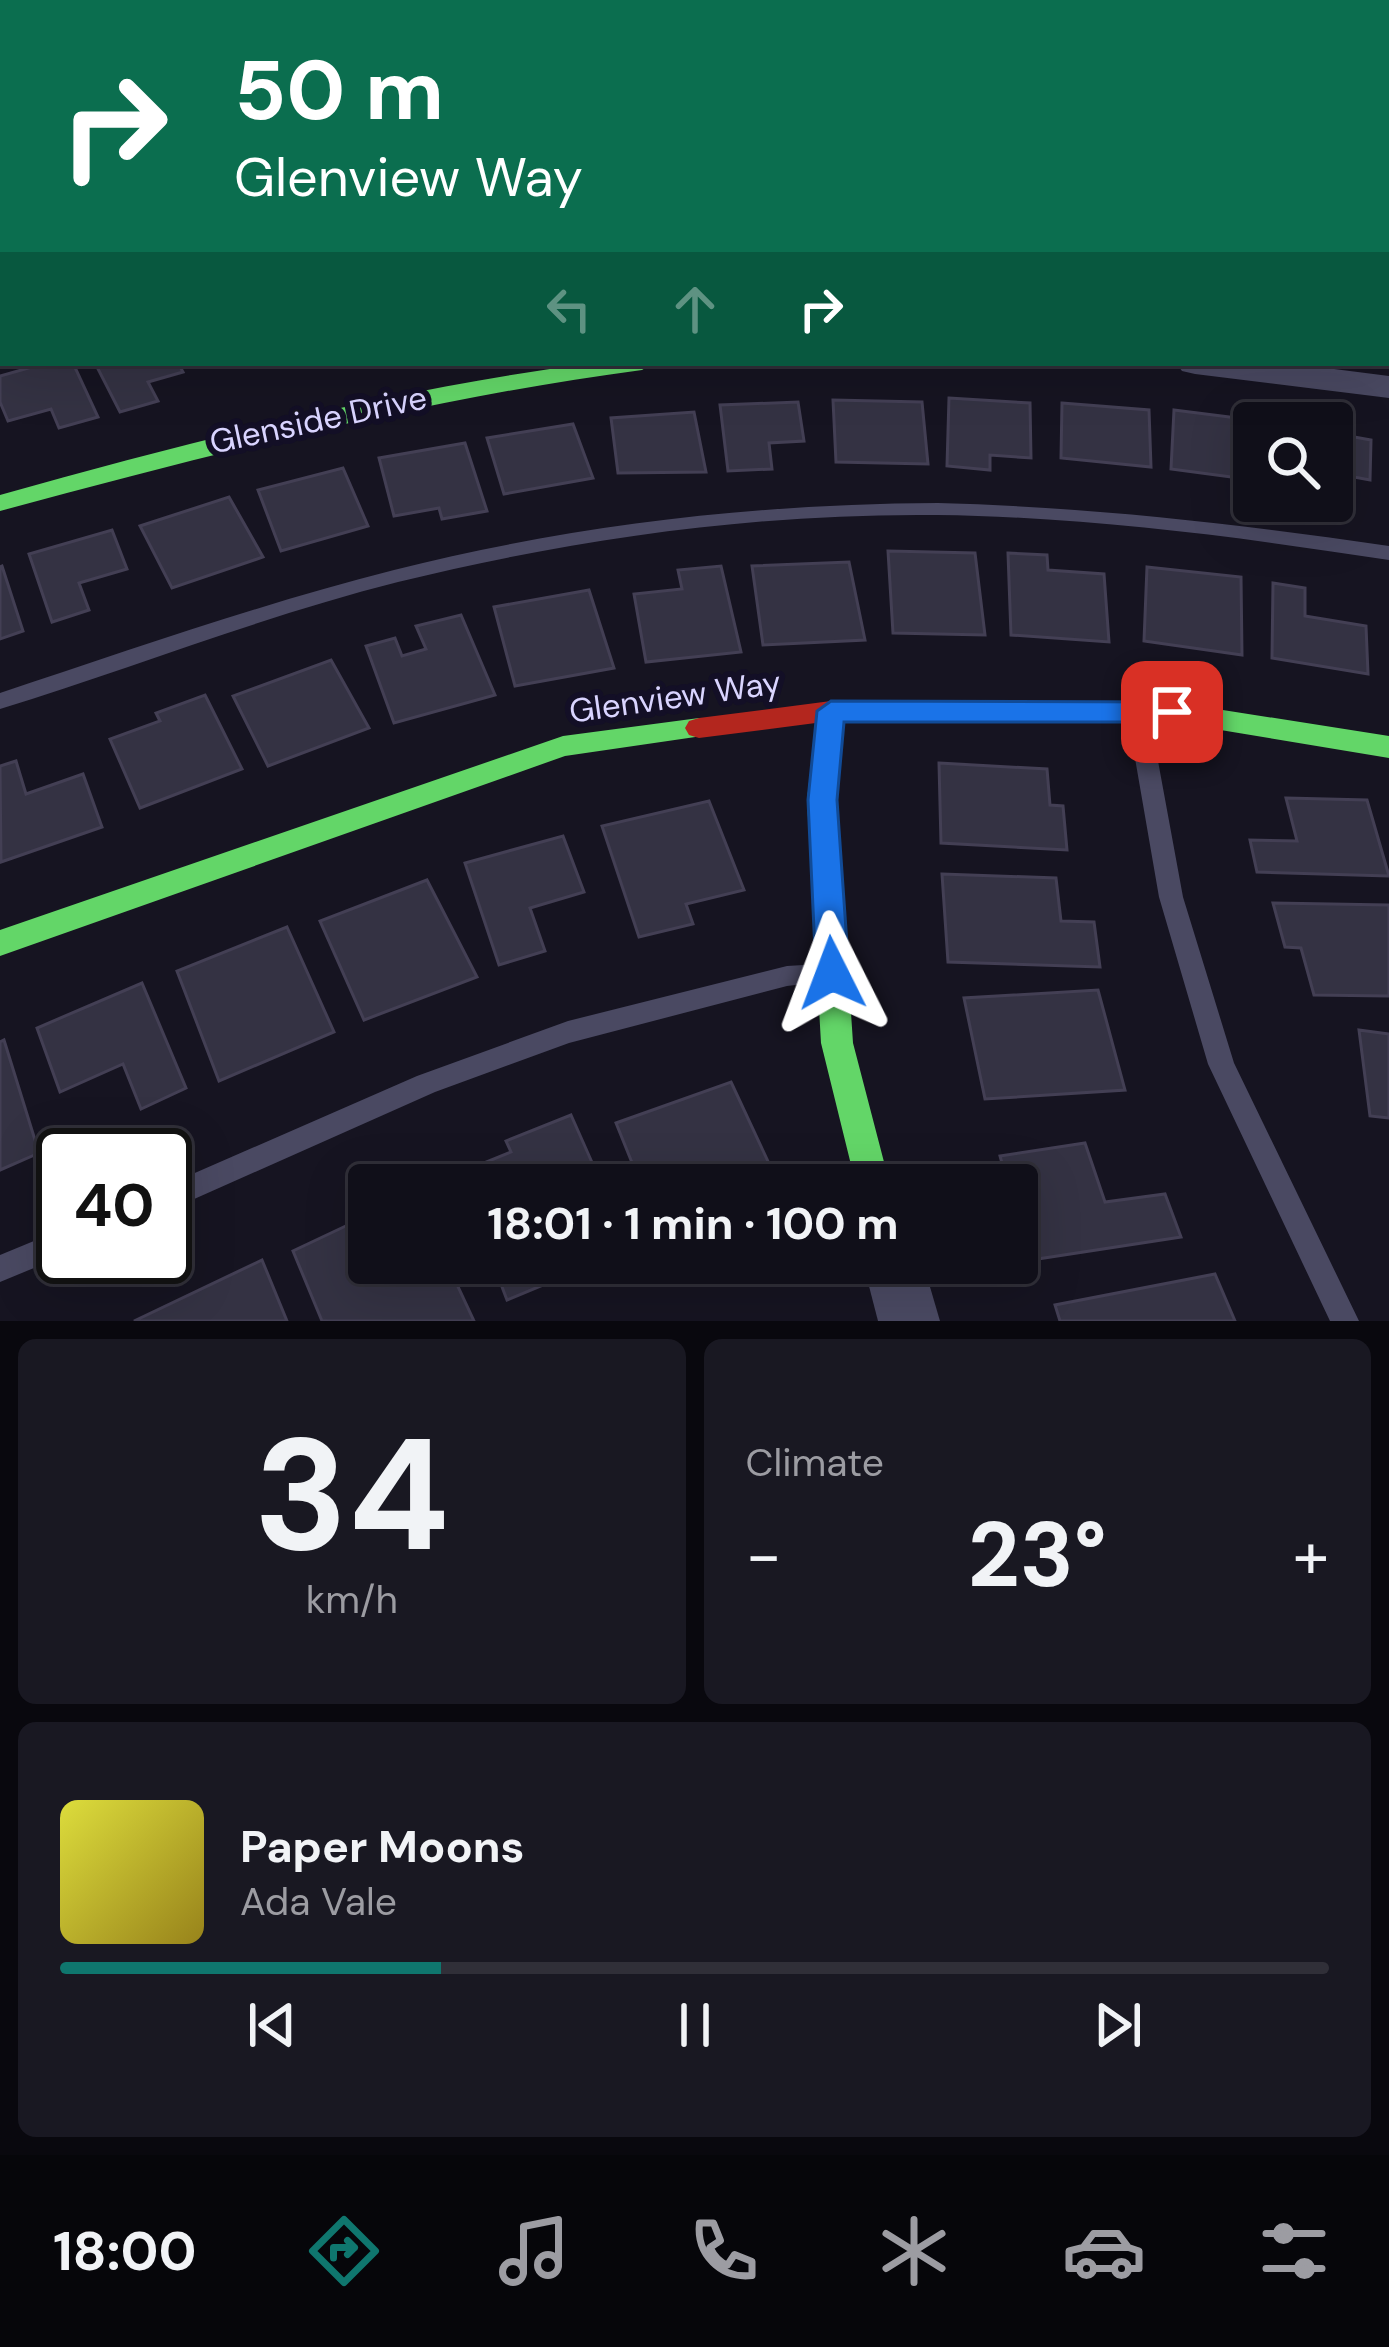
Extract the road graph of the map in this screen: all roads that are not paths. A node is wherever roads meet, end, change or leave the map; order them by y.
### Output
1 (613, 366) edge
2 (1219, 366) edge
3 (1389, 387) edge
4 (0, 503) edge
5 (1389, 553) edge
6 (0, 701) edge
7 (831, 711) junction
8 (1138, 712) junction
9 (1389, 747) edge
10 (0, 943) edge
11 (832, 973) junction
12 (868, 1164) edge
13 (192, 1186) edge
14 (36, 1254) edge
15 (0, 1269) edge
16 (1345, 1321) edge

1 - 4 street, Glenside Drive
2 - 3 street
5 - 6 lane
7 - 8 street, Glenview Way
7 - 10 street, Glenview Way
7 - 11 street
8 - 9 street, Glenview Way
8 - 16 lane
11 - 12 street
11 - 13 lane
14 - 15 lane

